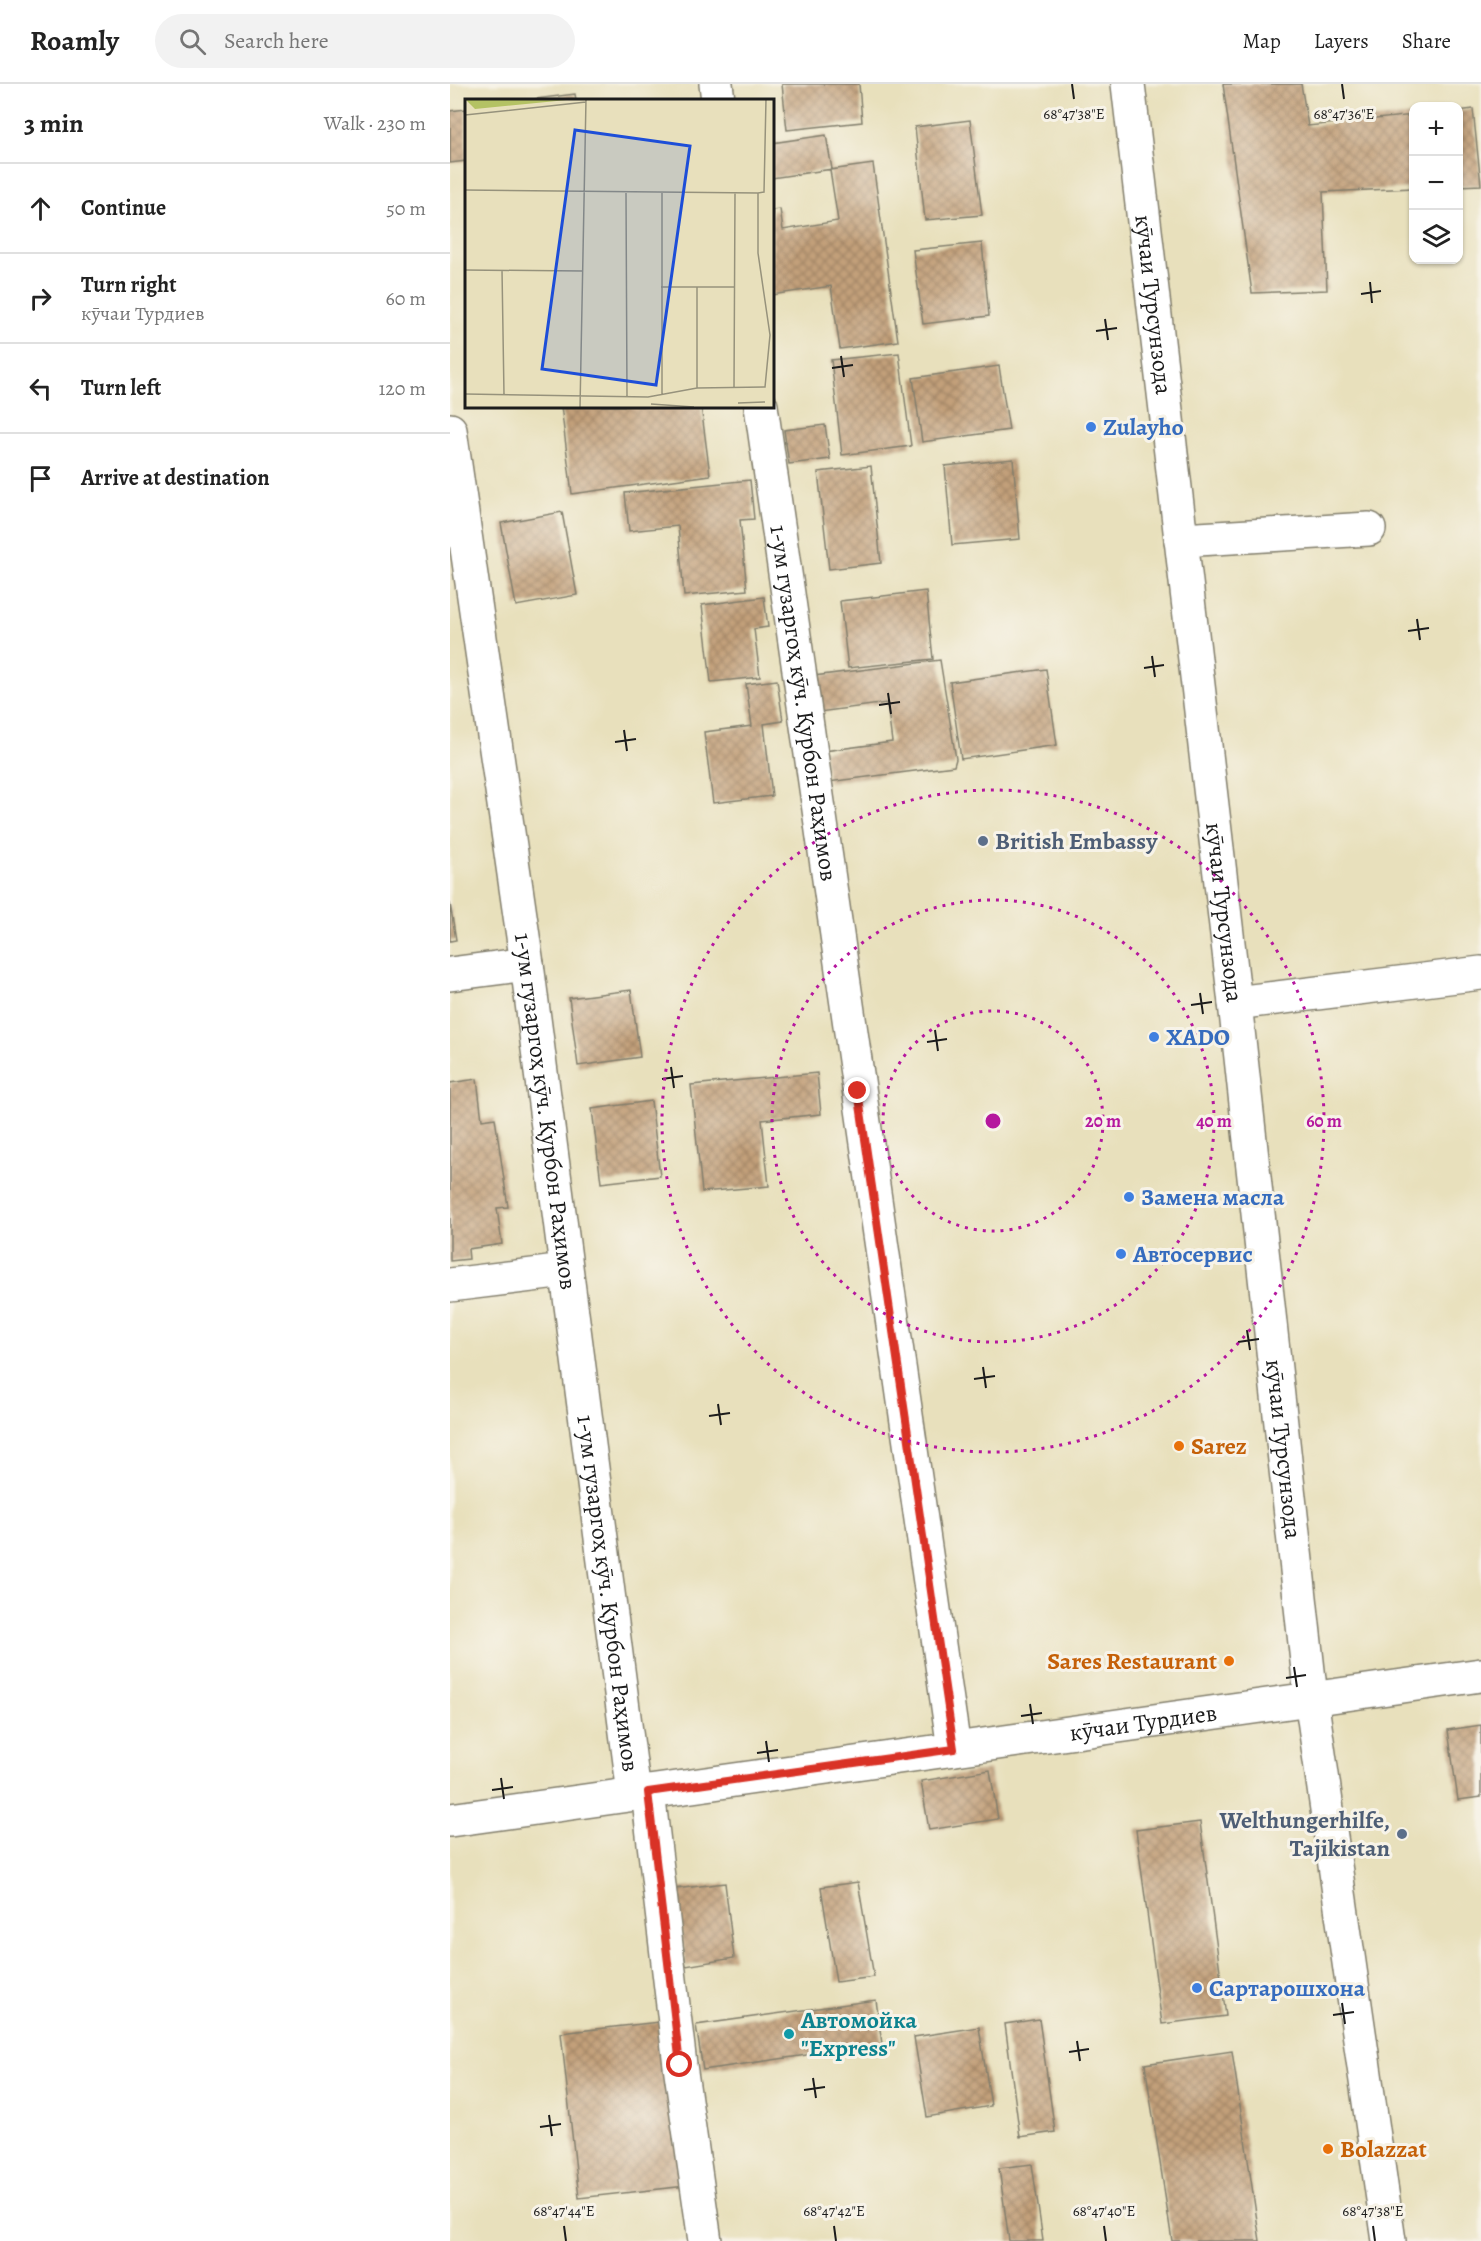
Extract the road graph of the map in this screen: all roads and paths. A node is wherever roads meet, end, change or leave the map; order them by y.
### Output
1 (716, 84) edge
2 (1128, 84) edge
3 (718, 99) edge
4 (761, 408) edge
5 (450, 430) edge
6 (1369, 529) dead end
7 (1181, 540) junction
8 (527, 964) junction
9 (1481, 973) edge
10 (450, 974) edge
11 (1235, 1003) junction
12 (565, 1270) junction
13 (450, 1285) edge
14 (1481, 1675) edge
15 (1311, 1698) junction
16 (954, 1749) junction
17 (641, 1793) junction
18 (450, 1820) edge
19 (705, 2241) edge
20 (1389, 2241) edge

1 - 3 street
2 - 7 street, кӯчаи Турсунзода
4 - 16 street, 1-ум гузаргоҳ кӯч. Қурбон Раҳимов
5 - 8 street, 1-ум гузаргоҳ кӯч. Қурбон Раҳимов
6 - 7 street
7 - 11 street, кӯчаи Турсунзода
8 - 10 street
8 - 12 street, 1-ум гузаргоҳ кӯч. Қурбон Раҳимов
9 - 11 street
11 - 15 street, кӯчаи Турсунзода
12 - 13 street
12 - 17 street, 1-ум гузаргоҳ кӯч. Қурбон Раҳимов
14 - 15 street, кӯчаи Турдиев
15 - 16 street, кӯчаи Турдиев
15 - 20 street, кӯчаи Турсунзода
16 - 17 street, кӯчаи Турдиев
17 - 18 street, кӯчаи Турдиев
17 - 19 street, 1-ум гузаргоҳ кӯч. Қурбон Раҳимов

